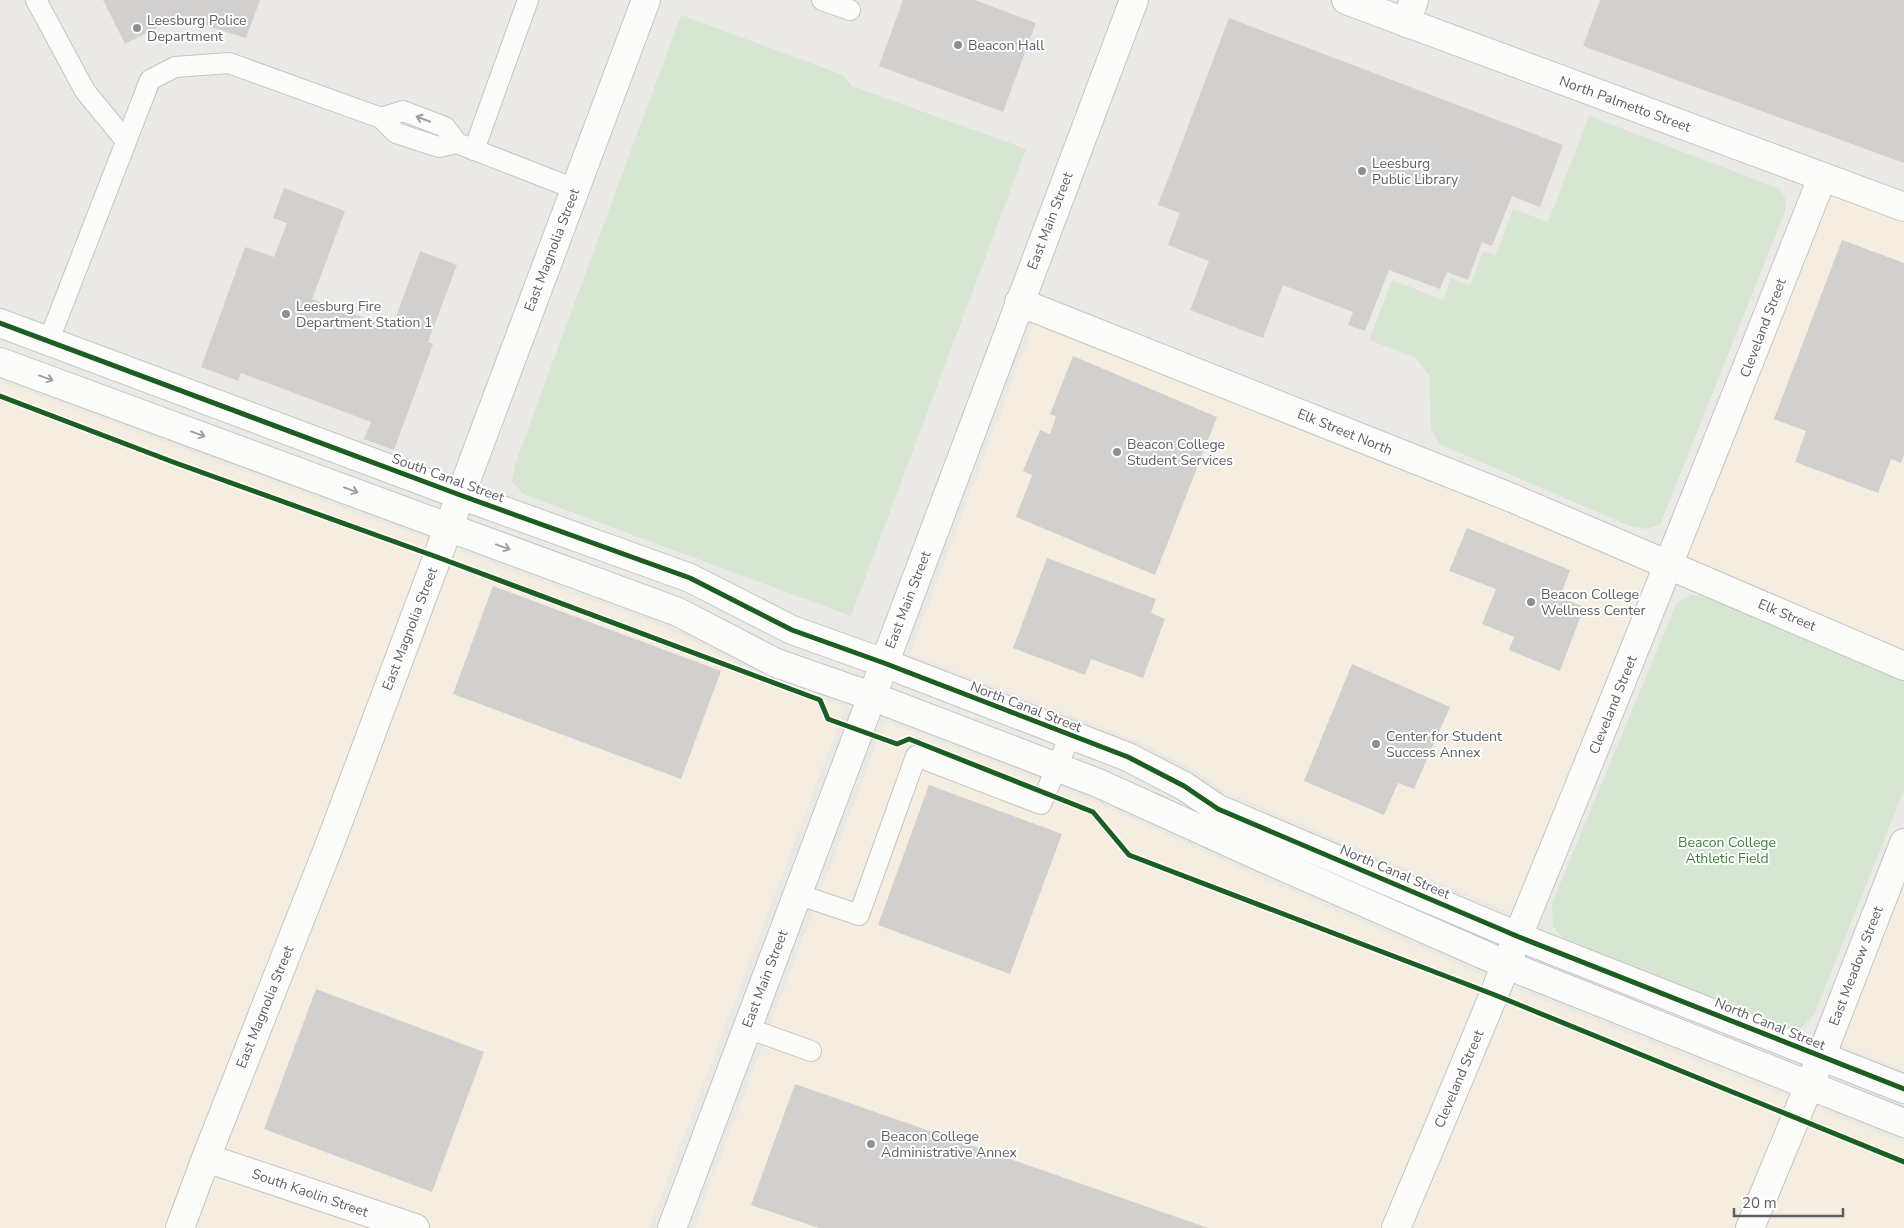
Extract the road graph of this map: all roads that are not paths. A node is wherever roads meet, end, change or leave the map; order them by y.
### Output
1 (36, 0) edge
2 (528, 0) edge
3 (646, 0) edge
4 (822, 0) edge
5 (1134, 0) edge
6 (1346, 0) edge
7 (850, 10) dead end
8 (1410, 11) edge
9 (126, 141) junction
10 (466, 146) junction
11 (1822, 178) junction
12 (575, 189) junction
13 (1904, 207) edge
14 (1019, 302) junction
15 (0, 323) edge
16 (49, 340) junction
17 (0, 362) edge
18 (460, 495) junction
19 (449, 526) junction
20 (1670, 564) junction
21 (884, 663) junction
22 (1904, 666) edge
23 (871, 696) junction
24 (1070, 736) junction
25 (1057, 766) junction
26 (1904, 843) edge
27 (797, 894) junction
28 (1519, 937) junction
29 (1507, 965) junction
30 (747, 1028) junction
31 (811, 1051) dead end
32 (1821, 1057) junction
33 (1810, 1084) junction
34 (1904, 1089) edge
35 (1904, 1122) edge
36 (206, 1158) junction
37 (180, 1228) edge
38 (415, 1228) edge
39 (672, 1228) edge
40 (1396, 1228) edge
41 (1750, 1228) edge

1 - 9 lane
2 - 10 lane
3 - 12 street, East Magnolia Street
4 - 7 lane
5 - 14 street, East Main Street
6 - 8 street, North Palmetto Street
8 - 11 street, North Palmetto Street
9 - 10 lane
9 - 16 lane
10 - 12 lane
11 - 13 street, North Palmetto Street
11 - 20 street, Cleveland Street
12 - 18 street, East Magnolia Street
14 - 20 street, Elk Street North
14 - 21 street, East Main Street
15 - 16 street, South Canal Street
16 - 18 street, South Canal Street
17 -> 19 street
18 - 19 street, East Magnolia Street
18 - 21 street, South Canal Street
19 -> 23 street
19 - 36 street, East Magnolia Street
20 - 22 street, Elk Street
20 - 28 street, Cleveland Street
21 - 23 street, East Main Street
21 - 24 street, North Canal Street
23 - 25 street
23 - 27 street, East Main Street
24 - 25 lane
24 - 28 street, North Canal Street
25 - 27 lane
25 - 29 street
26 - 32 street, East Meadow Street
27 - 30 street, East Main Street
28 - 29 street, Cleveland Street
28 - 32 street, North Canal Street
29 - 33 street
29 - 40 street, Cleveland Street
30 - 31 lane
30 - 39 street, East Main Street
32 - 33 street, East Meadow Street
32 - 34 street, North Canal Street
33 - 35 street
33 - 41 street, East Meadow Street
36 - 37 street, East Magnolia Street
36 - 38 street, South Kaolin Street

